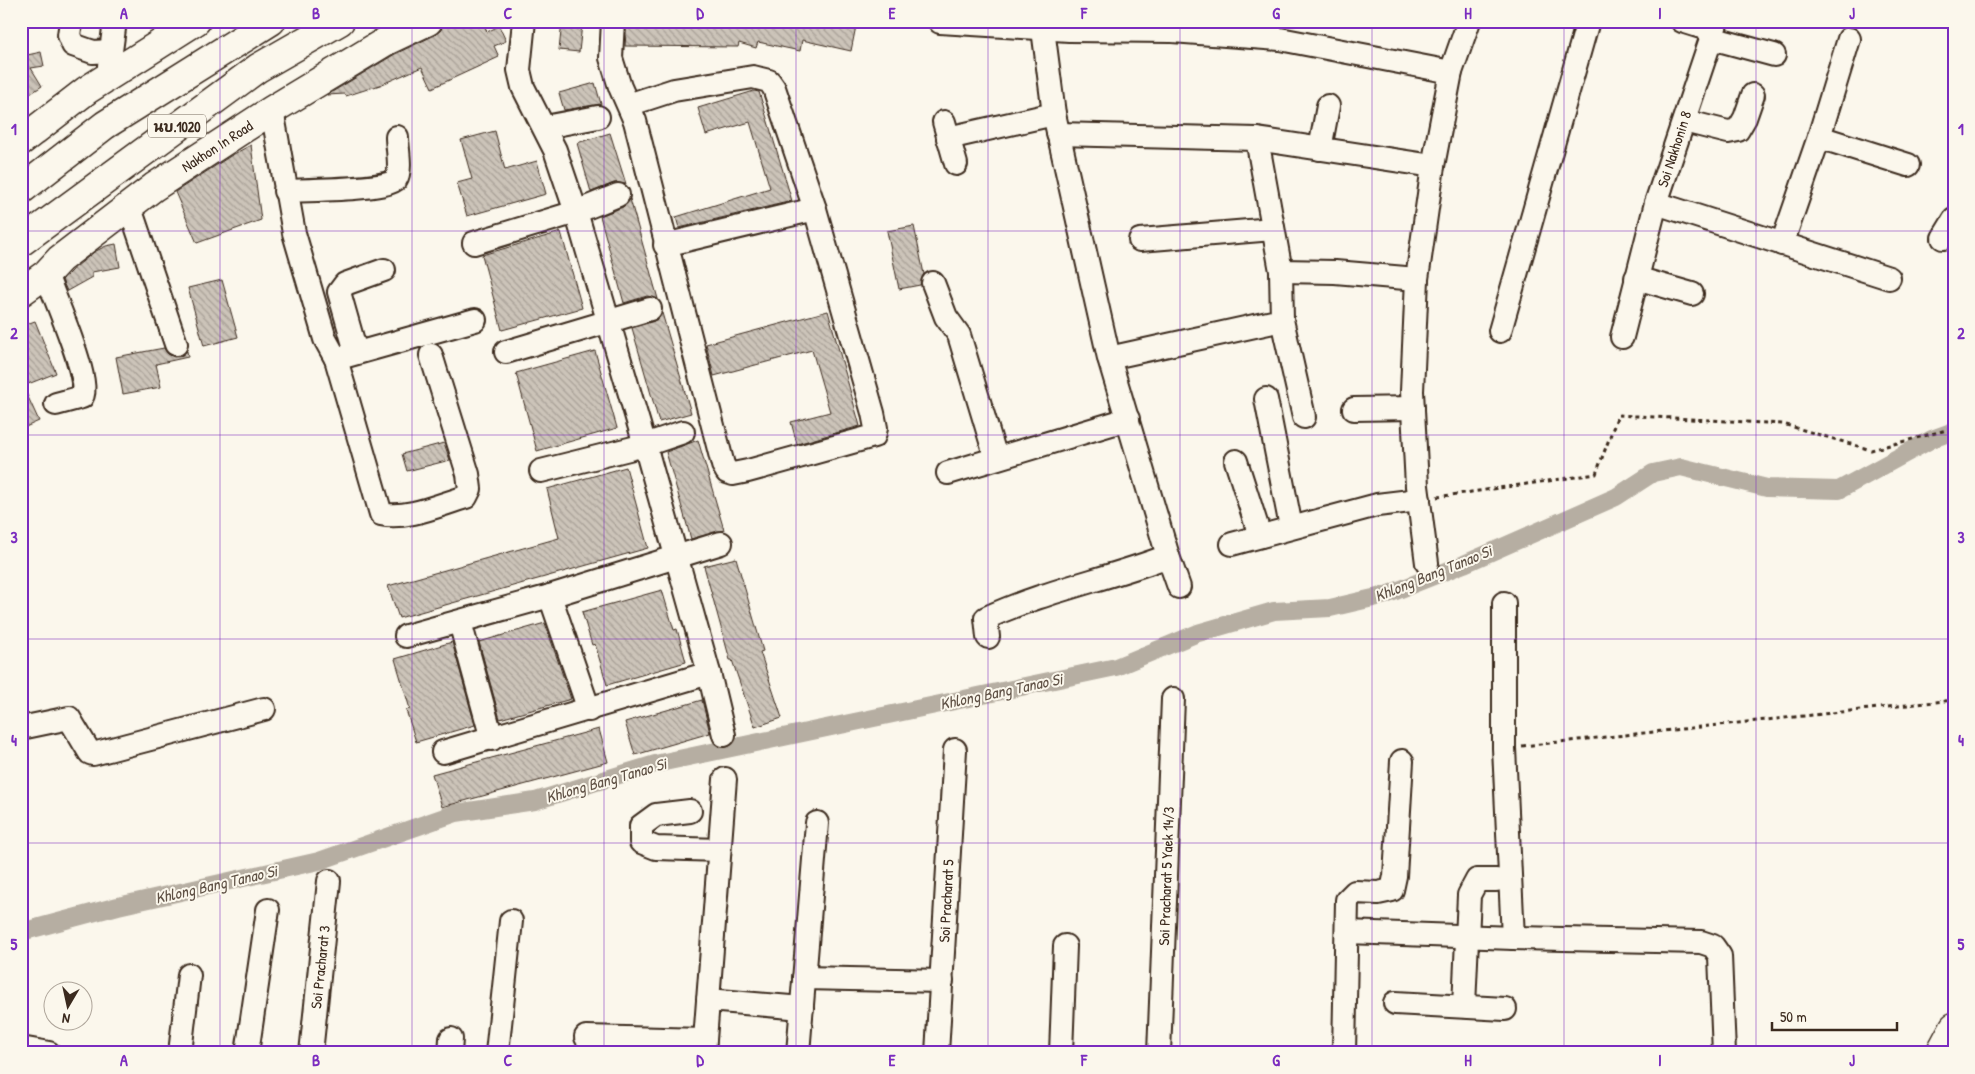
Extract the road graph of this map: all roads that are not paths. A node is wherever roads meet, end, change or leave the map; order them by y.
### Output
1 (71, 21) edge
2 (115, 21) edge
3 (196, 21) edge
4 (271, 21) edge
5 (340, 21) edge
6 (428, 21) edge
7 (524, 21) edge
8 (613, 21) edge
9 (1468, 21) edge
10 (1588, 21) edge
11 (1682, 21) edge
12 (940, 22) edge
13 (1070, 26) edge
14 (1173, 26) edge
15 (1043, 29) junction
16 (1282, 30) edge
17 (1714, 30) edge
18 (1849, 39) dead end
19 (1774, 55) dead end
20 (109, 64) junction
21 (1451, 72) junction
22 (1753, 95) dead end
23 (628, 105) junction
24 (1328, 106) dead end
25 (272, 110) junction
26 (598, 117) dead end
27 (1684, 121) junction
28 (1056, 124) junction
29 (545, 127) junction
30 (397, 137) dead end
31 (1819, 137) junction
32 (1256, 139) junction
33 (21, 141) edge
34 (1320, 149) junction
35 (956, 164) dead end
36 (1908, 165) dead end
37 (1433, 166) junction
38 (21, 190) edge
39 (286, 190) junction
40 (618, 195) dead end
41 (1656, 204) junction
42 (129, 205) junction
43 (815, 209) junction
44 (576, 212) junction
45 (1272, 229) junction
46 (1140, 240) dead end
47 (21, 242) edge
48 (474, 244) dead end
49 (1782, 244) junction
50 (665, 245) junction
51 (384, 270) dead end
52 (1281, 271) junction
53 (46, 274) junction
54 (1636, 278) junction
55 (1889, 278) dead end
56 (1417, 279) junction
57 (933, 284) dead end
58 (21, 292) edge
59 (1692, 294) dead end
60 (650, 309) dead end
61 (476, 320) dead end
62 (1282, 320) junction
63 (609, 323) junction
64 (1500, 331) dead end
65 (1622, 337) dead end
66 (176, 344) dead end
67 (506, 352) dead end
68 (346, 356) junction
69 (431, 356) dead end
70 (1109, 358) junction
71 (1266, 399) dead end
72 (56, 404) dead end
73 (1413, 408) junction
74 (1354, 409) dead end
75 (1304, 417) dead end
76 (1128, 420) junction
77 (683, 432) dead end
78 (645, 444) junction
79 (996, 458) junction
80 (1236, 461) dead end
81 (541, 471) dead end
82 (948, 473) dead end
83 (1419, 500) junction
84 (1290, 528) junction
85 (1260, 536) junction
86 (721, 543) dead end
87 (1232, 544) dead end
88 (1168, 556) junction
89 (677, 559) junction
90 (1427, 563) dead end
91 (1179, 586) dead end
92 (550, 596) junction
93 (1504, 603) dead end
94 (460, 622) junction
95 (406, 636) dead end
96 (988, 637) dead end
97 (709, 673) junction
98 (1173, 699) dead end
99 (264, 709) dead end
100 (589, 710) junction
101 (21, 728) edge
102 (724, 735) dead end
103 (492, 739) junction
104 (955, 750) dead end
105 (443, 752) dead end
106 (1402, 761) dead end
107 (725, 779) dead end
108 (690, 811) dead end
109 (817, 823) dead end
110 (719, 850) junction
111 (1496, 880) dead end
112 (329, 882) dead end
113 (268, 910) dead end
114 (511, 921) dead end
115 (1347, 932) junction
116 (1466, 937) junction
117 (1513, 938) junction
118 (1065, 946) dead end
119 (189, 975) dead end
120 (804, 978) junction
121 (942, 980) junction
122 (708, 1000) junction
123 (1395, 1003) dead end
124 (1464, 1006) junction
125 (802, 1008) junction
126 (1505, 1008) dead end
127 (1954, 1027) edge
128 (586, 1037) dead end
129 (704, 1046) edge
130 (21, 1048) edge
131 (49, 1053) edge
132 (180, 1053) edge
133 (247, 1053) edge
134 (311, 1053) edge
135 (497, 1053) edge
136 (798, 1053) edge
137 (937, 1053) edge
138 (1061, 1053) edge
139 (1159, 1053) edge
140 (1344, 1053) edge
141 (1724, 1053) edge
142 (1940, 1053) edge

1 - 20 street
2 - 20 street
3 - 20 main road
4 - 38 main road, นบ.1020
5 - 47 main road, นบ.1020
6 - 25 main road, Nakhon In Road / นบ.1020
7 - 29 street
8 - 23 street
9 - 21 street
10 - 64 street
11 - 17 street
12 - 15 street
13 - 14 street
13 - 15 street
14 - 16 street
15 - 28 street
16 - 21 street
17 - 19 street
17 - 27 street, Soi Nakhonin 8
18 - 31 street
20 - 33 main road
21 - 37 street
22 - 27 street
23 - 43 street
23 - 50 street
24 - 34 street
25 - 39 street
25 - 42 main road, Nakhon In Road / นบ.1020
26 - 29 street
27 - 41 street, Soi Nakhonin 8
28 - 32 street
28 - 35 street
28 - 70 street
29 - 44 street
30 - 39 street
31 - 36 street
31 - 49 street
32 - 34 street
32 - 45 street
34 - 37 street
37 - 56 street
39 - 68 street
40 - 44 street
41 - 49 street
41 - 54 street, Soi Nakhonin 8
42 - 53 main road, Nakhon In Road / นบ.1020
42 - 66 street
43 - 50 street
43 - 50 street
44 - 48 street
44 - 63 street
45 - 46 street
45 - 52 street
49 - 55 street
51 - 68 street
52 - 56 street
52 - 62 street
53 - 58 main road, Nakhon In Road / นบ.1020
53 - 72 street
54 - 59 street
54 - 65 street, Soi Nakhonin 8
56 - 73 street
57 - 79 street
60 - 63 street
61 - 68 street
62 - 70 street
62 - 75 street
63 - 67 street
63 - 78 street
68 - 69 street
70 - 76 street
71 - 84 street
73 - 74 street
73 - 83 street
76 - 79 street
76 - 88 street
77 - 78 street
78 - 81 street
78 - 89 street
79 - 82 street
80 - 85 street
83 - 84 street
83 - 90 street
84 - 85 street
85 - 87 street
86 - 89 street
88 - 91 street
88 - 96 street
89 - 92 street
89 - 97 street
92 - 94 street
92 - 100 street
93 - 117 street
94 - 95 street
94 - 103 street
97 - 100 street
97 - 102 street
98 - 139 street, Soi Pracharat 5 Yaek 14/3
99 - 101 street
100 - 103 street
103 - 105 street
104 - 121 street, Soi Pracharat 5
106 - 115 street
107 - 110 street
108 - 110 street
109 - 120 street
110 - 122 street
111 - 116 street
112 - 134 street, Soi Pracharat 3
113 - 133 street
114 - 135 street
115 - 116 street
115 - 140 street
116 - 117 street
116 - 124 street
117 - 141 street
118 - 138 street
119 - 132 street
120 - 121 street
120 - 125 street
121 - 137 street, Soi Pracharat 5
122 - 125 street
122 - 129 street
123 - 124 street
124 - 126 street
125 - 136 street
127 - 142 main road
128 - 129 street
130 - 131 street

